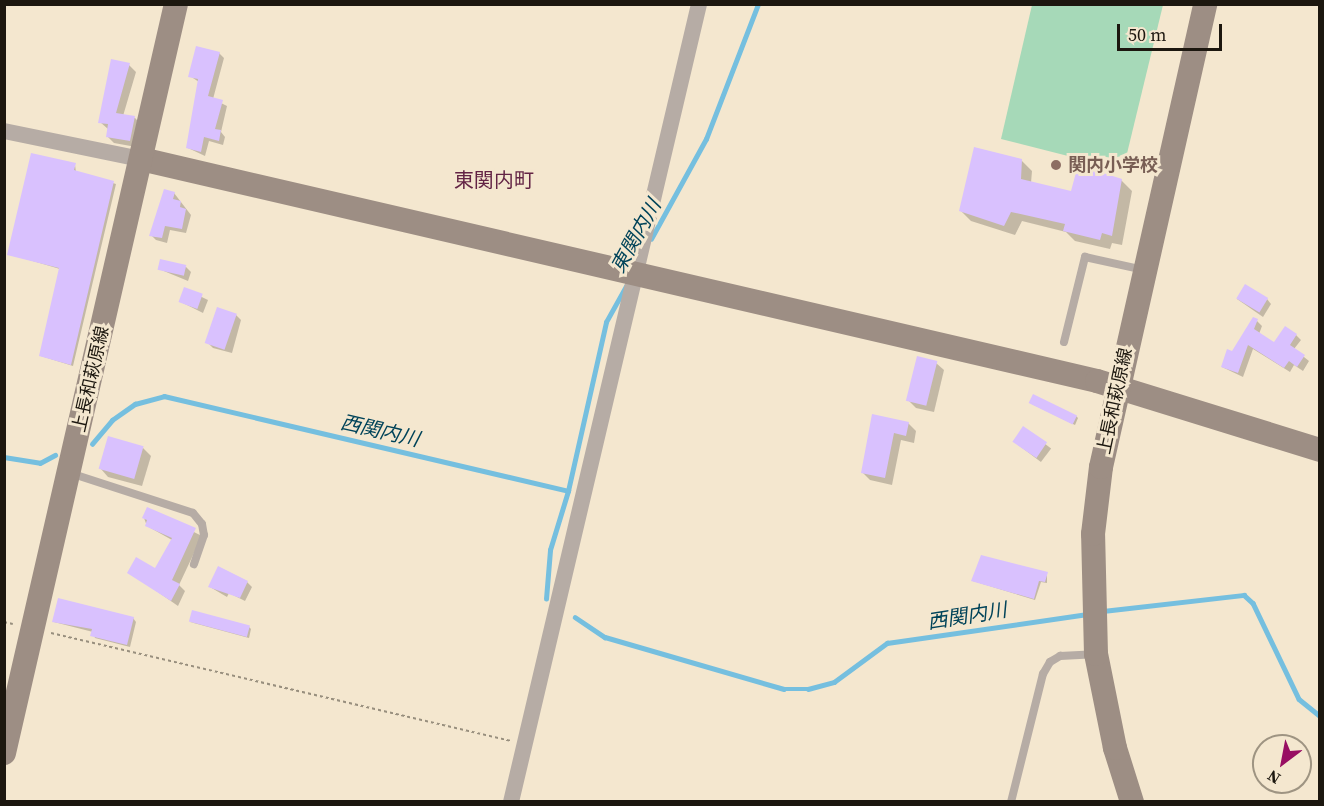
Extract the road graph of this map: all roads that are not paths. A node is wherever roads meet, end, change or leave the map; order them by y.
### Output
1 (177, 4) edge
2 (699, 4) edge
3 (1205, 4) edge
4 (4, 131) edge
5 (141, 159) junction
6 (1144, 270) junction
7 (633, 274) junction
8 (1064, 342) dead end
9 (1118, 387) junction
10 (1320, 450) edge
11 (70, 473) junction
12 (194, 564) dead end
13 (1096, 654) junction
14 (4, 753) edge
15 (511, 801) edge
16 (1011, 801) edge
17 (1132, 801) edge

1 - 5 main road, 上長和萩原線
2 - 7 street
3 - 6 main road, 上長和萩原線
4 - 5 street
5 - 7 main road
5 - 11 main road, 上長和萩原線
6 - 8 lane
6 - 9 main road, 上長和萩原線
7 - 9 main road
7 - 15 street
9 - 10 main road
9 - 13 main road, 上長和萩原線
11 - 12 lane
11 - 14 main road, 上長和萩原線
13 - 16 lane
13 - 17 main road, 上長和萩原線

